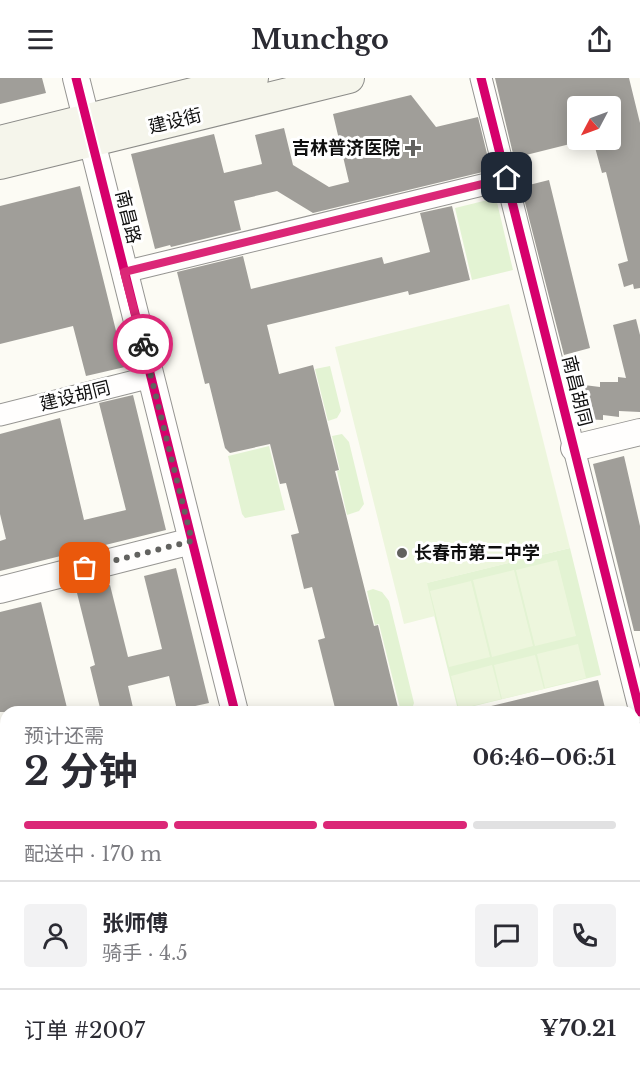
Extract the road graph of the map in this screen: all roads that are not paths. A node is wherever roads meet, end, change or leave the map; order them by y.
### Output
1 (76, 78) edge
2 (253, 78) edge
3 (349, 78) edge
4 (481, 78) edge
5 (89, 131) junction
6 (0, 141) edge
7 (0, 164) edge
8 (507, 178) junction
9 (124, 272) junction
10 (151, 377) junction
11 (0, 415) edge
12 (640, 432) edge
13 (574, 448) junction
14 (192, 541) junction
15 (0, 590) edge
16 (228, 706) edge
17 (638, 706) edge

1 - 5 street, 南昌路
2 - 5 main road, 建设街
3 - 5 main road, 建设街
4 - 8 street, 南昌胡同
5 - 6 main road, 建设街
5 - 7 main road, 建设街
5 - 9 street, 南昌路
8 - 9 street
8 - 13 street, 南昌胡同
9 - 10 street, 南昌路
10 - 11 street, 建设胡同
10 - 14 street, 南昌路
12 - 13 street
13 - 17 street, 南昌胡同
14 - 15 street
14 - 16 street, 南昌路

